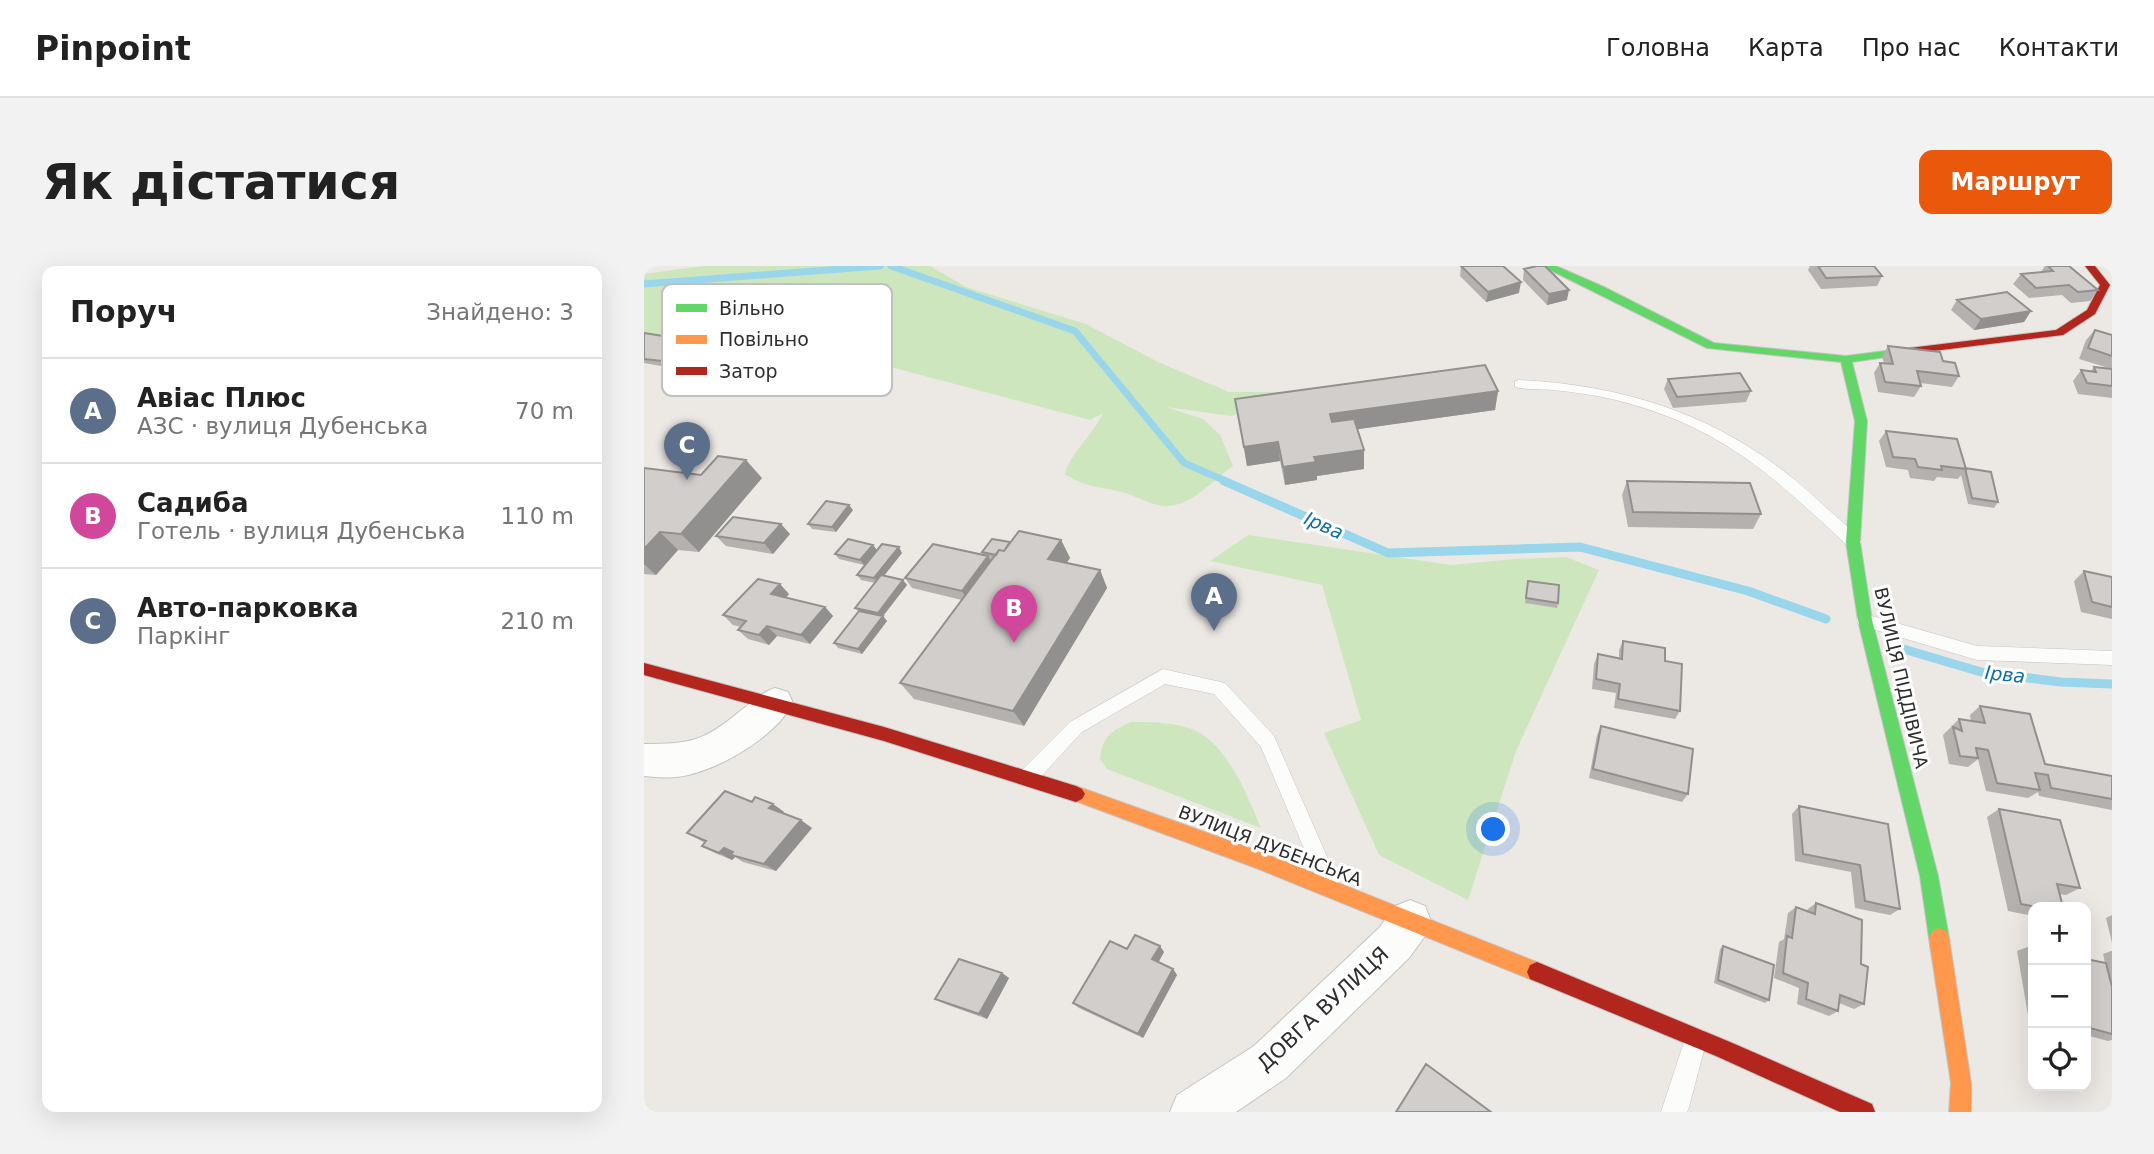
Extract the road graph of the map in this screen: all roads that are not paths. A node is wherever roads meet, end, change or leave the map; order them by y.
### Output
1 (1547, 266) edge
2 (2090, 266) edge
3 (2108, 286) edge
4 (1846, 359) junction
5 (1520, 384) dead end
6 (1853, 542) junction
7 (1865, 620) junction
8 (2112, 659) edge
9 (644, 669) edge
10 (775, 703) junction
11 (644, 760) edge
12 (1027, 778) junction
13 (1330, 888) junction
14 (1410, 921) junction
15 (1697, 1036) junction
16 (1194, 1112) edge
17 (1673, 1112) edge
18 (1864, 1112) edge
19 (1960, 1112) edge

1 - 4 street
2 - 3 street
3 - 4 street
4 - 6 street, ВУЛИЦЯ ПІДДІВИЧА
5 - 6 lane
6 - 7 street, ВУЛИЦЯ ПІДДІВИЧА
7 - 8 lane
7 - 19 street, ВУЛИЦЯ ПІДДІВИЧА
9 - 10 street, ВУЛИЦЯ ДУБЕНСЬКА
10 - 11 street
10 - 12 street, ВУЛИЦЯ ДУБЕНСЬКА
12 - 13 street, ВУЛИЦЯ ДУБЕНСЬКА
12 - 13 lane
13 - 14 street, ВУЛИЦЯ ДУБЕНСЬКА
14 - 15 street, ВУЛИЦЯ ДУБЕНСЬКА
14 - 16 street, ДОВГА ВУЛИЦЯ
15 - 17 lane
15 - 18 street, ВУЛИЦЯ ДУБЕНСЬКА

